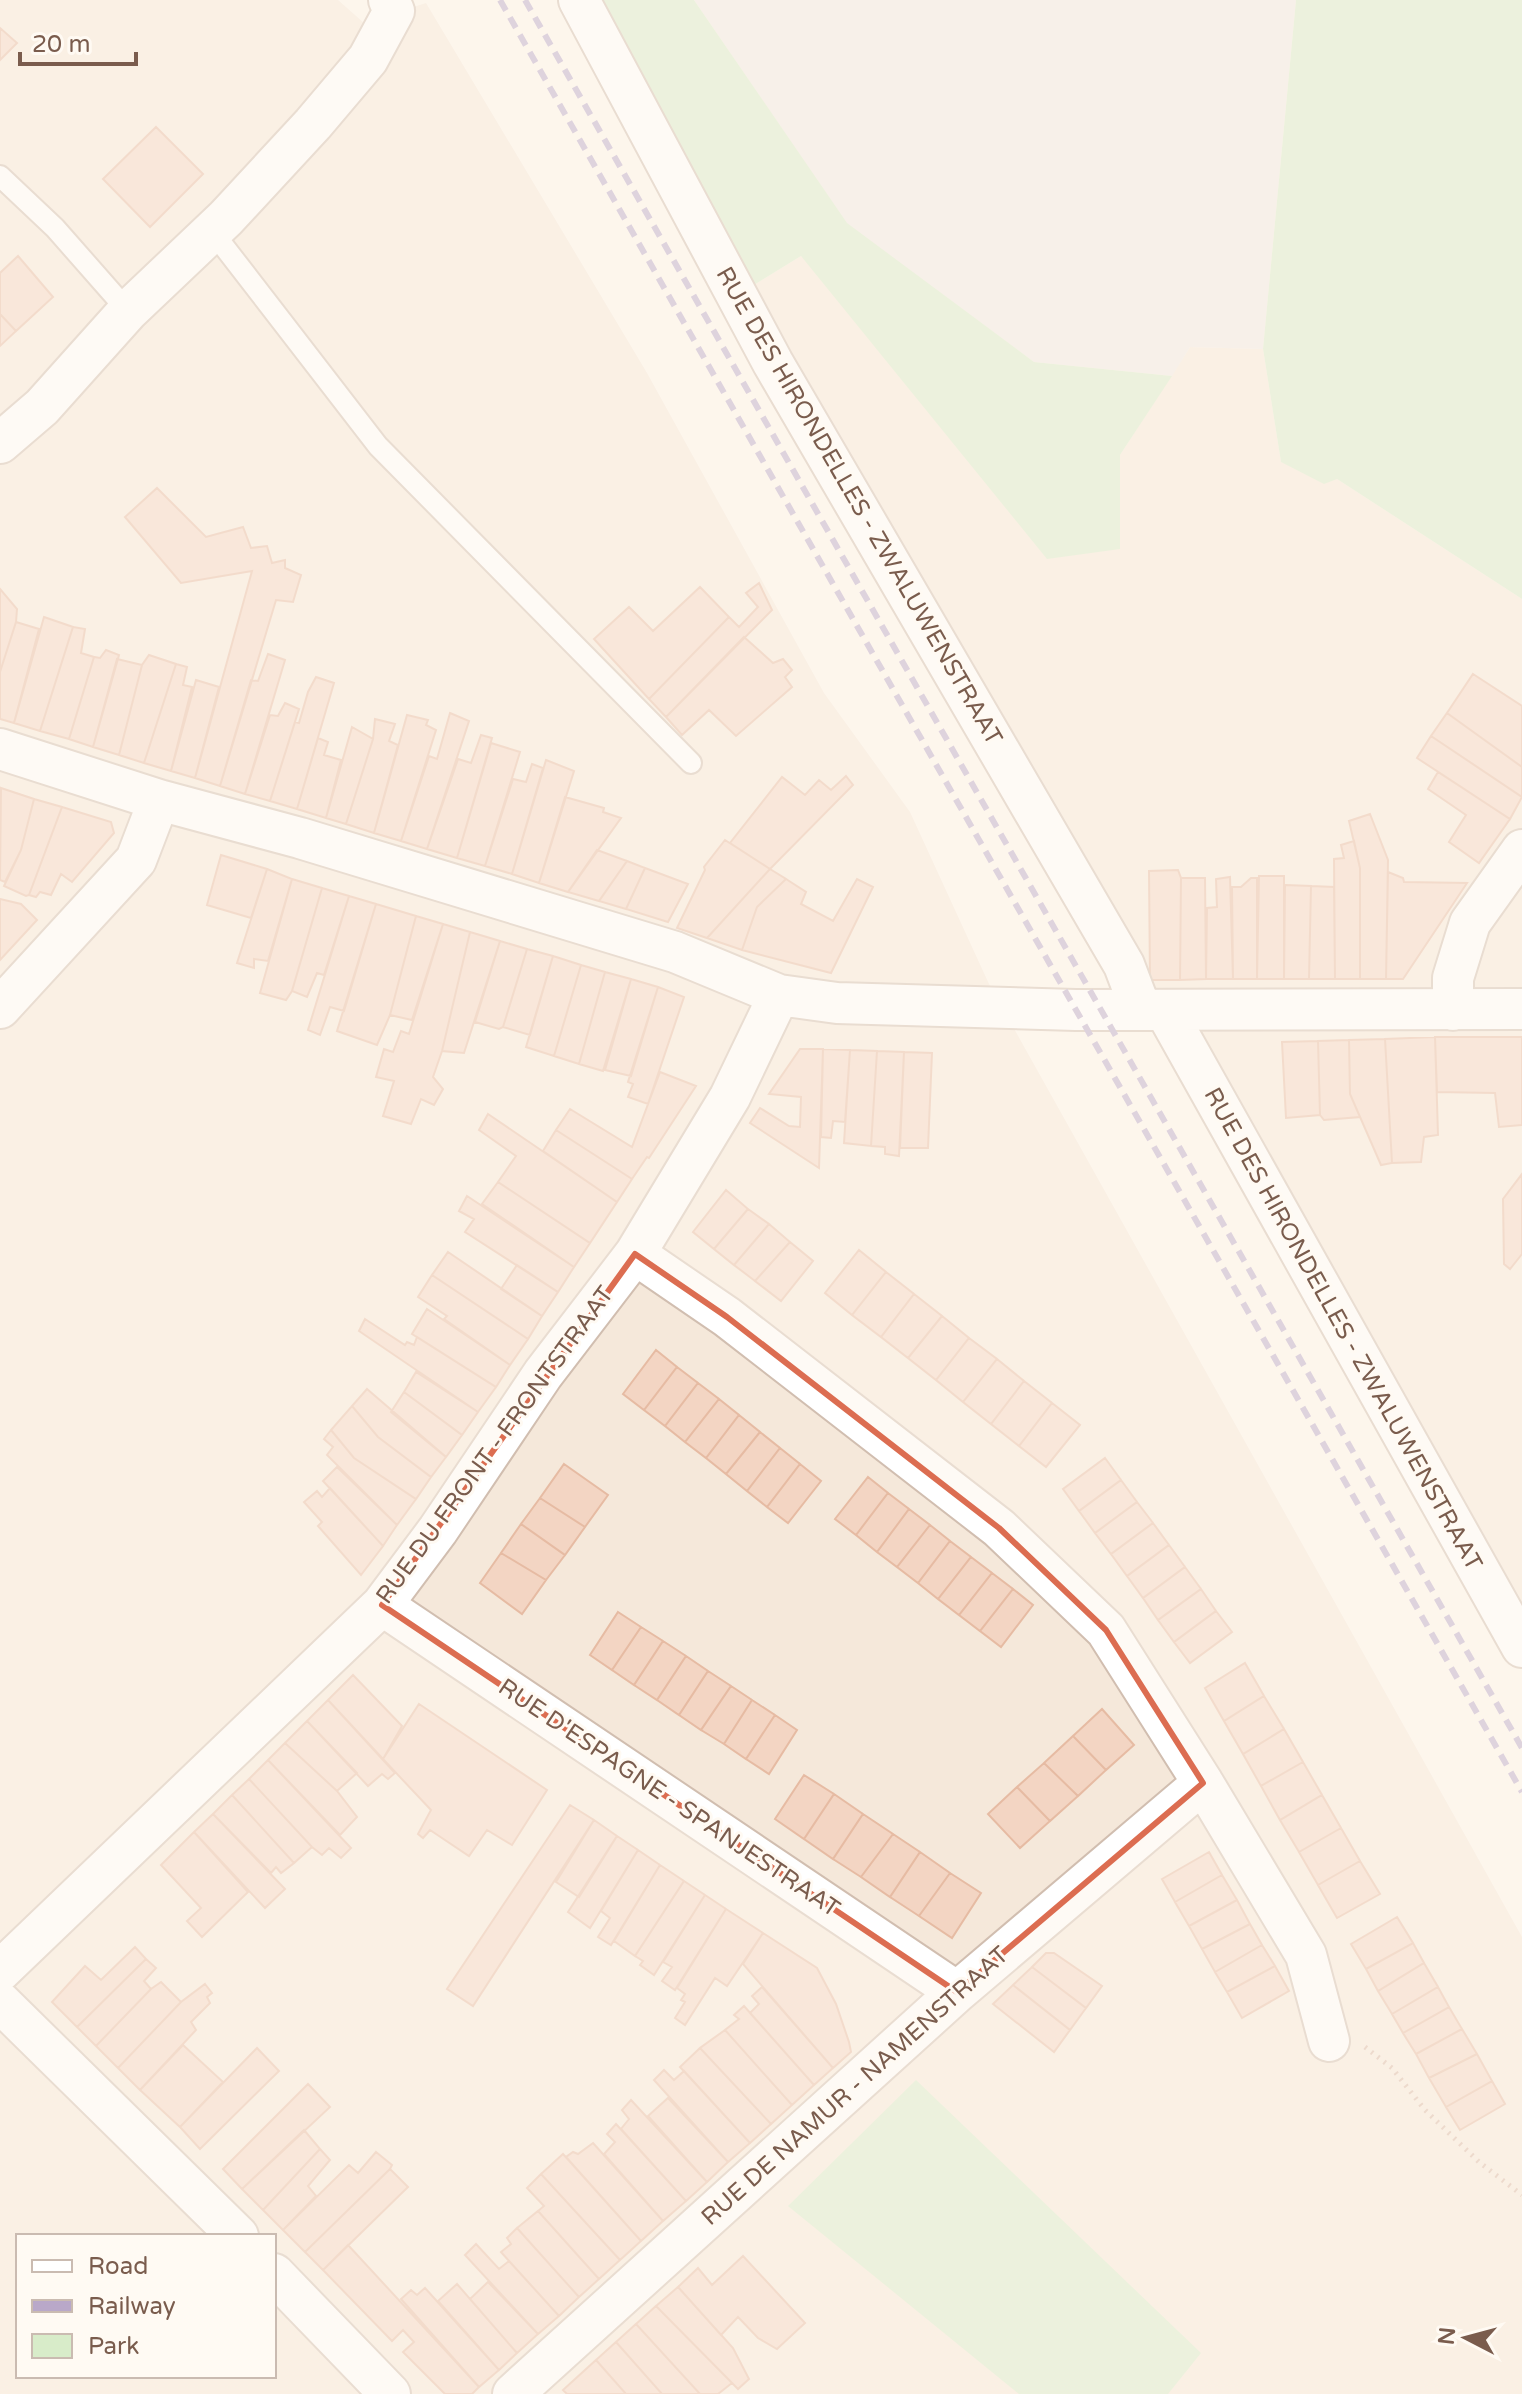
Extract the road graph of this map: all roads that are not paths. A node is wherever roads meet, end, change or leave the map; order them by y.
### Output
1 (579, 0) edge
2 (391, 6) edge
3 (0, 176) edge
4 (212, 231) junction
5 (128, 311) junction
6 (0, 443) edge
7 (0, 749) edge
8 (691, 763) dead end
9 (159, 800) junction
10 (1522, 850) edge
11 (779, 995) junction
12 (0, 1008) edge
13 (1522, 1009) edge
14 (1153, 1010) junction
15 (1453, 1010) junction
16 (635, 1254) junction
17 (382, 1605) junction
18 (1522, 1647) edge
19 (1203, 1783) junction
20 (0, 1971) edge
21 (957, 1992) junction
22 (0, 2002) edge
23 (1329, 2041) road end
24 (236, 2234) edge
25 (276, 2276) edge
26 (390, 2394) edge
27 (513, 2394) edge

1 - 14 street, RUE DES HIRONDELLES - ZWALUWENSTRAAT
2 - 4 street
3 - 5 lane
4 - 5 street
4 - 8 lane
5 - 6 street
7 - 9 street
9 - 11 street
9 - 12 street
10 - 15 street
11 - 14 street
11 - 16 street, RUE DU FRONT - FRONTSTRAAT
13 - 15 street
14 - 15 street
14 - 18 street, RUE DES HIRONDELLES - ZWALUWENSTRAAT
16 - 17 street, RUE DU FRONT - FRONTSTRAAT
16 - 19 street
17 - 20 street, RUE DU FRONT - FRONTSTRAAT
17 - 21 street, RUE D'ESPAGNE - SPANJESTRAAT
19 - 21 street, RUE DE NAMUR - NAMENSTRAAT
19 - 23 street
21 - 27 street, RUE DE NAMUR - NAMENSTRAAT
22 - 24 street
25 - 26 street

